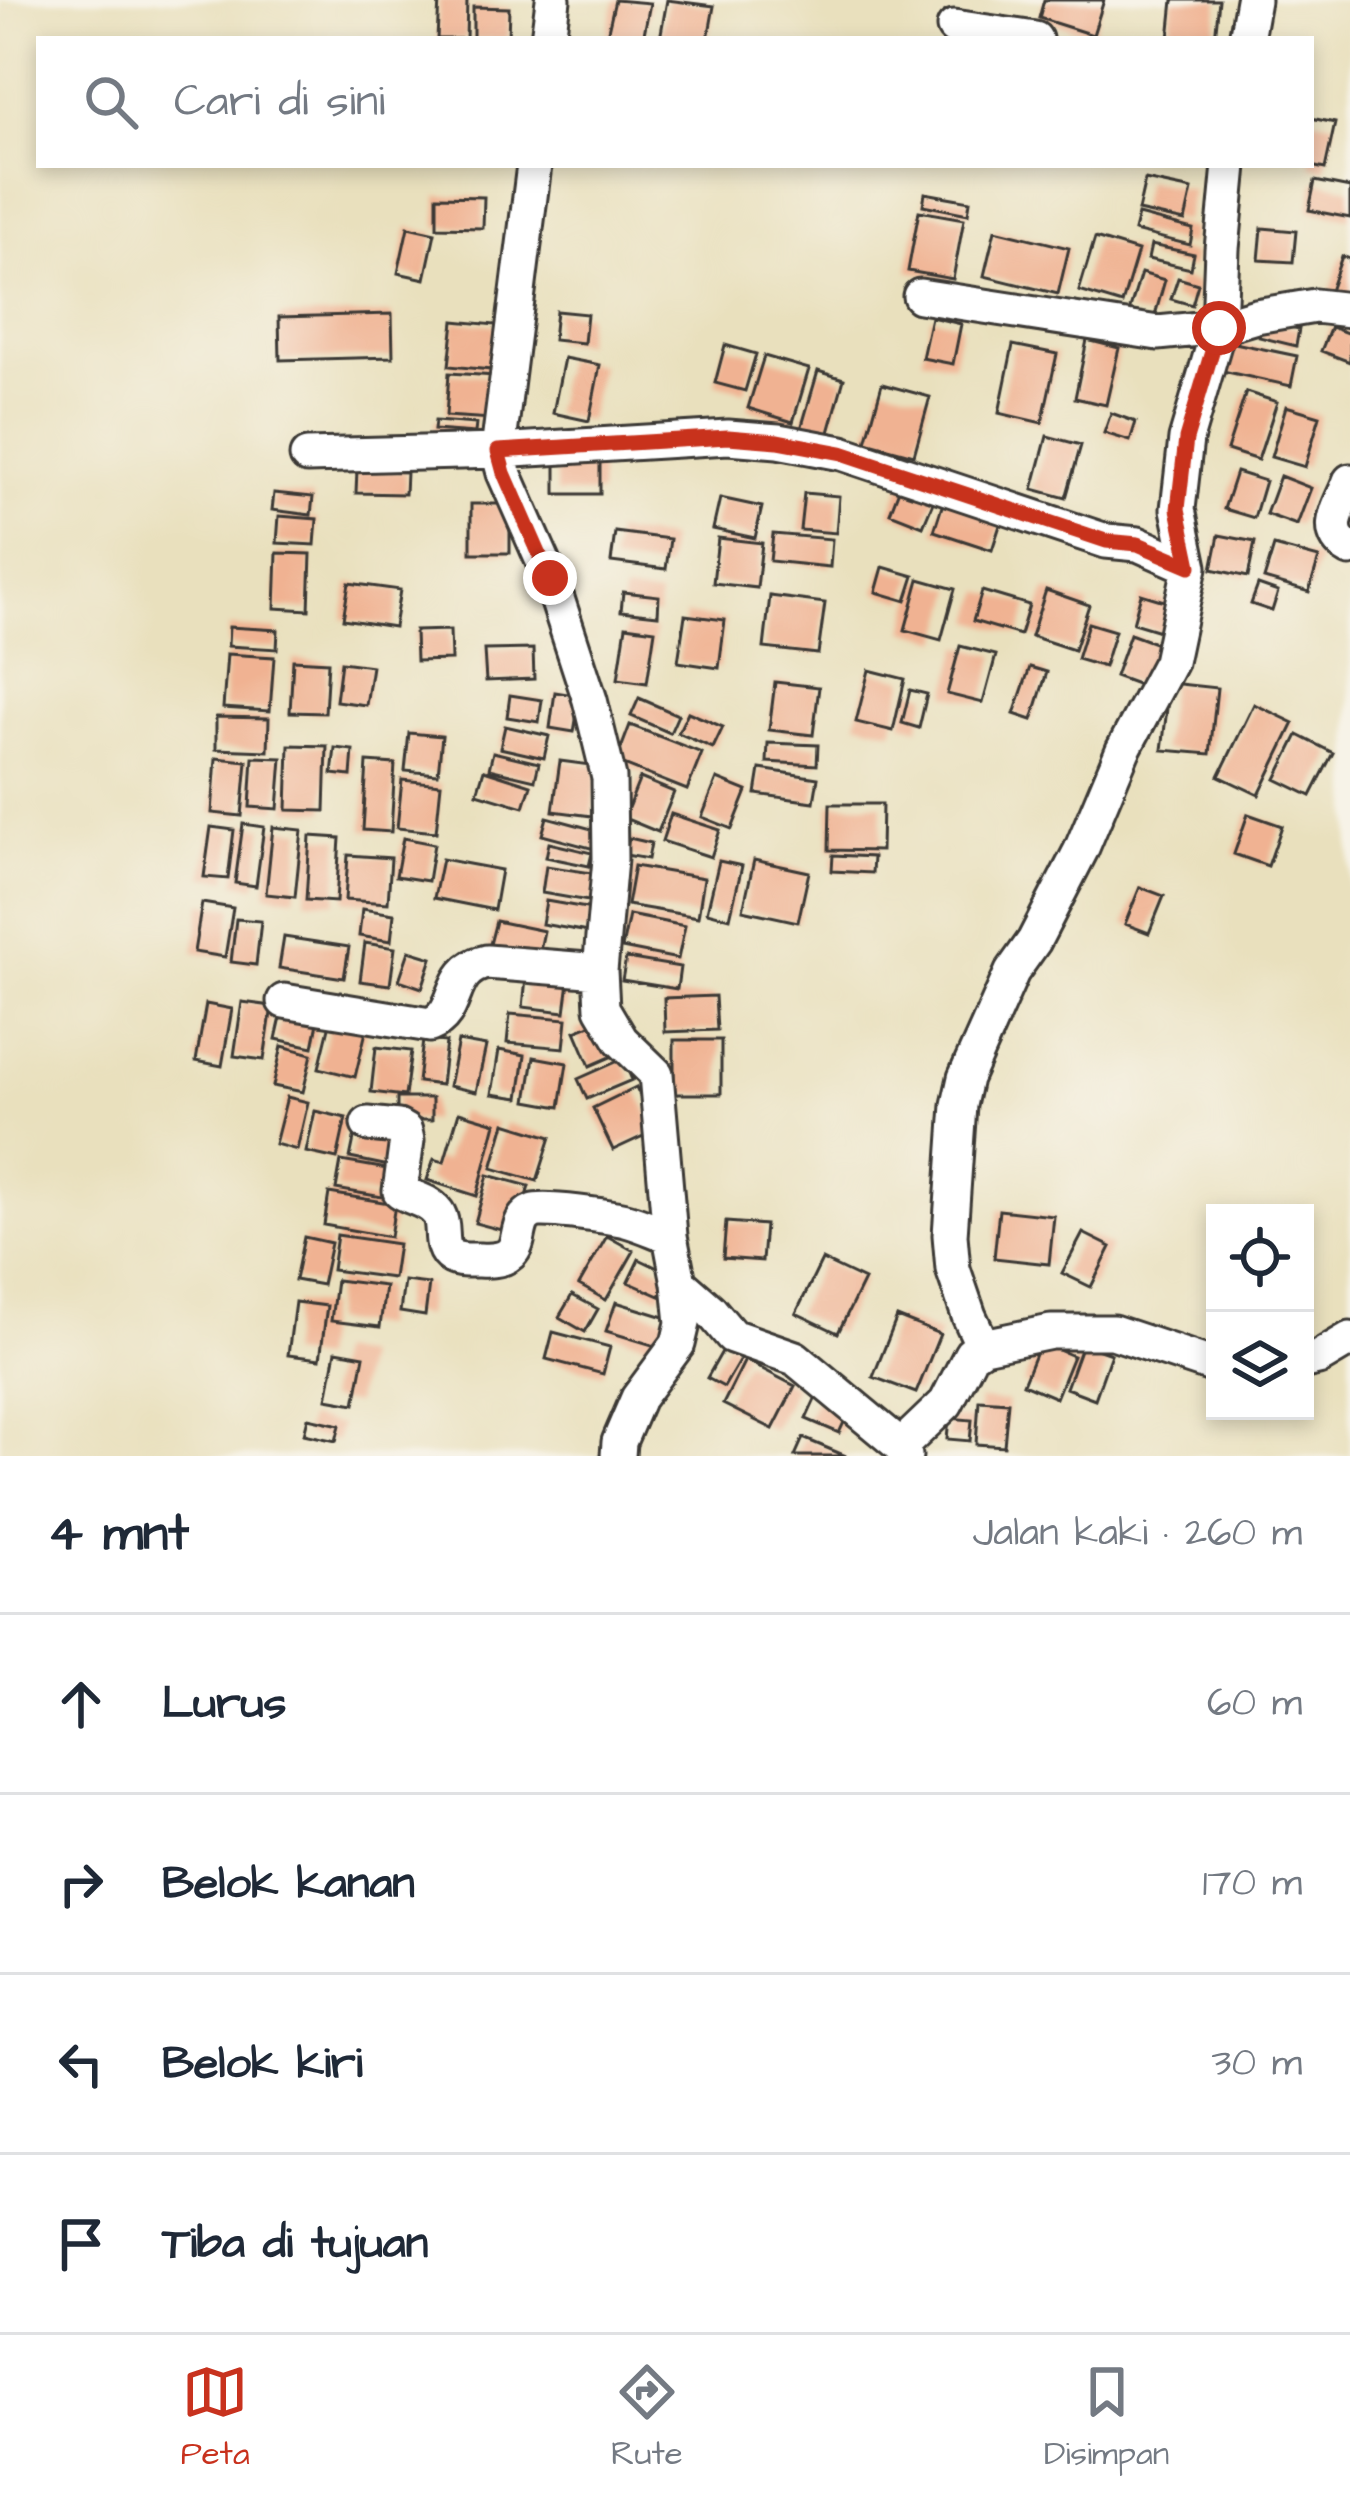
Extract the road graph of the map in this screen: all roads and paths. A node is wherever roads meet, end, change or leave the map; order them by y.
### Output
1 (553, 0) edge
2 (1253, 0) edge
3 (954, 27) dead end
4 (548, 36) edge
5 (1016, 36) edge
6 (1247, 36) edge
7 (534, 168) edge
8 (1230, 168) edge
9 (920, 296) dead end
10 (1350, 310) edge
11 (1219, 328) junction
12 (498, 451) junction
13 (307, 456) dead end
14 (1350, 481) edge
15 (1350, 549) edge
16 (1190, 566) junction
17 (600, 970) junction
18 (284, 1001) dead end
19 (368, 1124) dead end
20 (670, 1236) junction
21 (679, 1283) junction
22 (1350, 1339) edge
23 (983, 1346) junction
24 (1314, 1359) edge
25 (1206, 1363) edge
26 (903, 1451) edge
27 (618, 1456) edge

1 - 4 street
2 - 6 street
3 - 5 street
7 - 12 street
8 - 11 street
9 - 11 street
10 - 11 street
11 - 16 street
12 - 13 street
12 - 16 street
12 - 17 street
14 - 15 street
16 - 23 street
17 - 18 street
17 - 20 street
19 - 20 street
20 - 21 street
21 - 26 street
21 - 27 street
22 - 24 street
23 - 25 street
23 - 26 street

